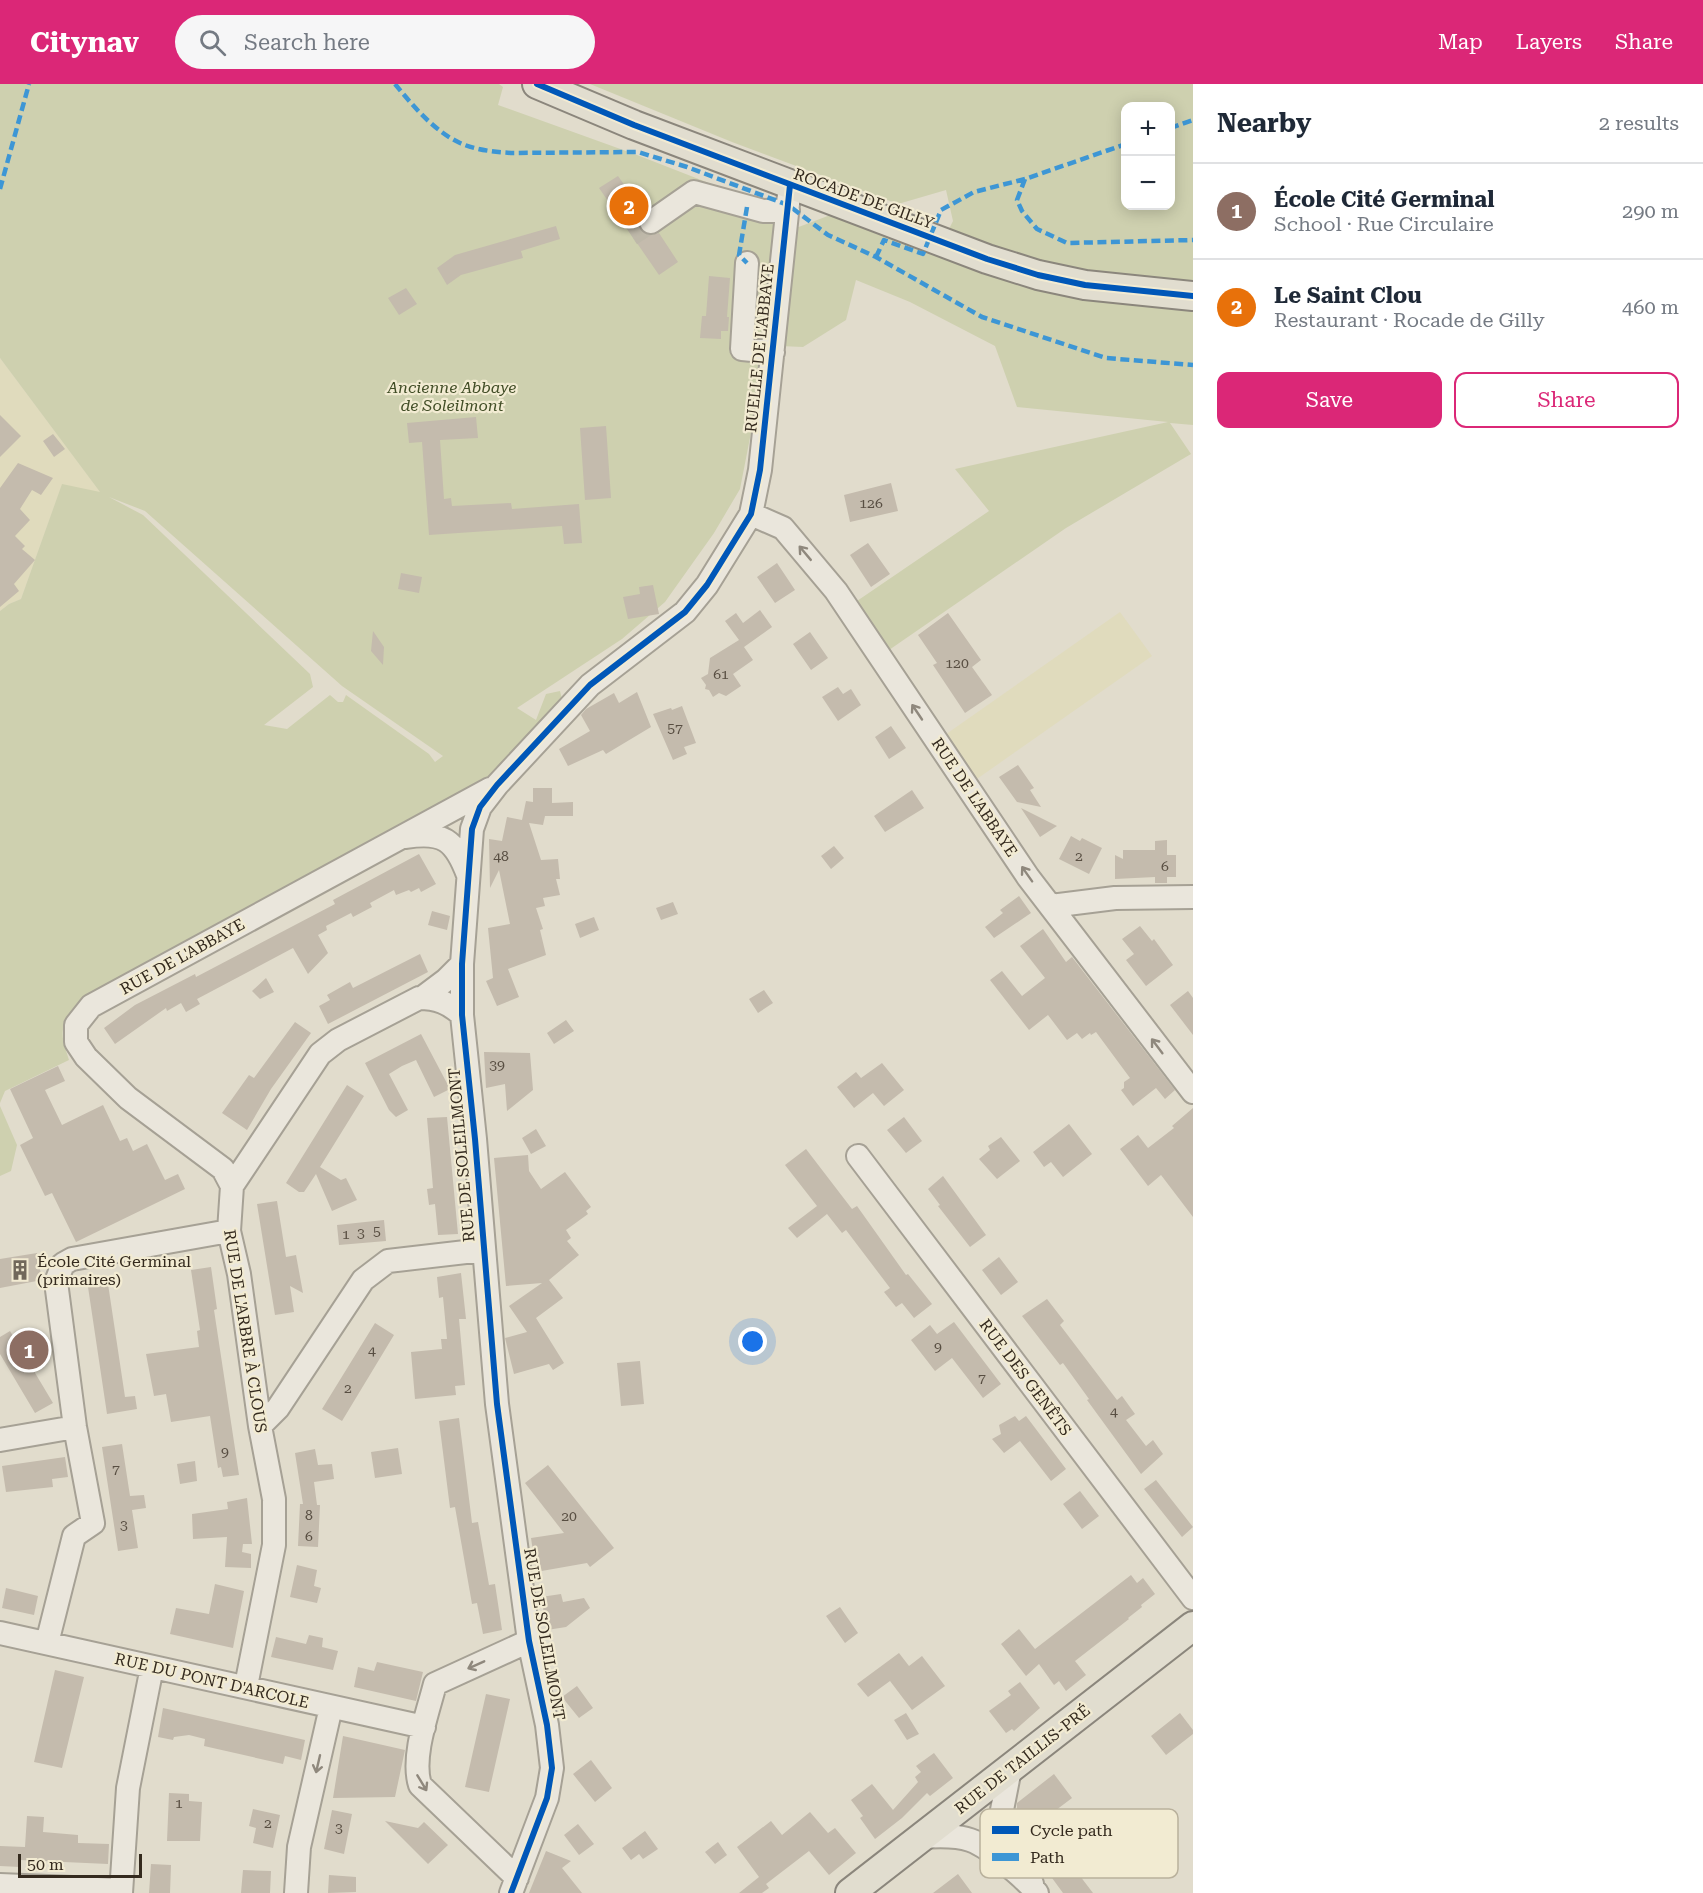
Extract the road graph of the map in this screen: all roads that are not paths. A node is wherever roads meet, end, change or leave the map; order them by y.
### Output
1 (537, 84) edge
2 (789, 198) junction
3 (651, 222) tunnel mouth
4 (747, 263) dead end
5 (1193, 296) edge
6 (772, 352) junction
7 (751, 513) junction
8 (497, 785) junction
9 (401, 837) junction
10 (468, 876) junction
11 (1193, 897) edge
12 (1051, 906) junction
13 (462, 964) junction
14 (422, 998) junction
15 (462, 1015) junction
16 (1193, 1092) edge
17 (858, 1156) dead end
18 (231, 1186) junction
19 (229, 1231) junction
20 (483, 1250) junction
21 (260, 1426) junction
22 (75, 1427) junction
23 (0, 1440) edge
24 (1193, 1598) edge
25 (1193, 1626) edge
26 (0, 1633) edge
27 (529, 1641) junction
28 (47, 1643) junction
29 (152, 1667) junction
30 (246, 1686) junction
31 (331, 1707) junction
32 (424, 1727) junction
33 (1010, 1769) junction
34 (968, 1801) junction
35 (1001, 1809) edge
36 (1002, 1809) edge
37 (922, 1837) junction
38 (980, 1842) edge
39 (980, 1843) edge
40 (1020, 1878) edge
41 (0, 1885) edge
42 (514, 1886) edge
43 (1035, 1891) edge
44 (121, 1892) edge
45 (296, 1893) edge
46 (850, 1893) edge

1 - 2 main road, ROCADE DE GILLY
2 - 3 street
2 - 5 main road, ROCADE DE GILLY
2 - 6 street, RUELLE DE L'ABBAYE
4 - 6 street
6 - 7 street, RUELLE DE L'ABBAYE
7 - 8 street, RUE DE SOLEILMONT
12 -> 7 street, RUE DE L'ABBAYE
8 - 9 street, RUE DE L'ABBAYE
8 - 10 street, RUE DE SOLEILMONT
9 - 10 street
9 - 18 street, RUE DE L'ABBAYE
10 - 13 street, RUE DE SOLEILMONT
11 - 12 street
16 -> 12 street, RUE DE L'ABBAYE
13 - 14 street
13 - 15 street, RUE DE SOLEILMONT
14 - 15 street
14 - 18 street
15 - 20 street, RUE DE SOLEILMONT
17 - 24 street, RUE DES GENÊTS
18 - 19 street, RUE DE L'ARBRE À CLOUS
19 - 21 street, RUE DE L'ARBRE À CLOUS
19 - 22 street
20 - 21 street
20 - 27 street, RUE DE SOLEILMONT
21 - 30 street, RUE DE L'ARBRE À CLOUS
22 - 23 street
22 - 28 street
25 - 33 main road, RUE DE TAILLIS-PRÉ
26 - 28 street, RUE DU PONT D'ARCOLE
27 -> 32 street
27 - 42 street, RUE DE SOLEILMONT
28 - 29 street, RUE DU PONT D'ARCOLE
29 - 30 street, RUE DU PONT D'ARCOLE
29 - 44 street
30 - 31 street, RUE DU PONT D'ARCOLE
31 - 32 street, RUE DU PONT D'ARCOLE
31 -> 45 street
32 -> 42 street
33 - 34 main road, RUE DE TAILLIS-PRÉ
33 - 36 street
34 - 35 street
34 - 37 main road, RUE DE TAILLIS-PRÉ
34 - 38 street
37 - 39 street
37 - 46 main road, RUE DE TAILLIS-PRÉ
40 - 43 street
41 - 44 street

